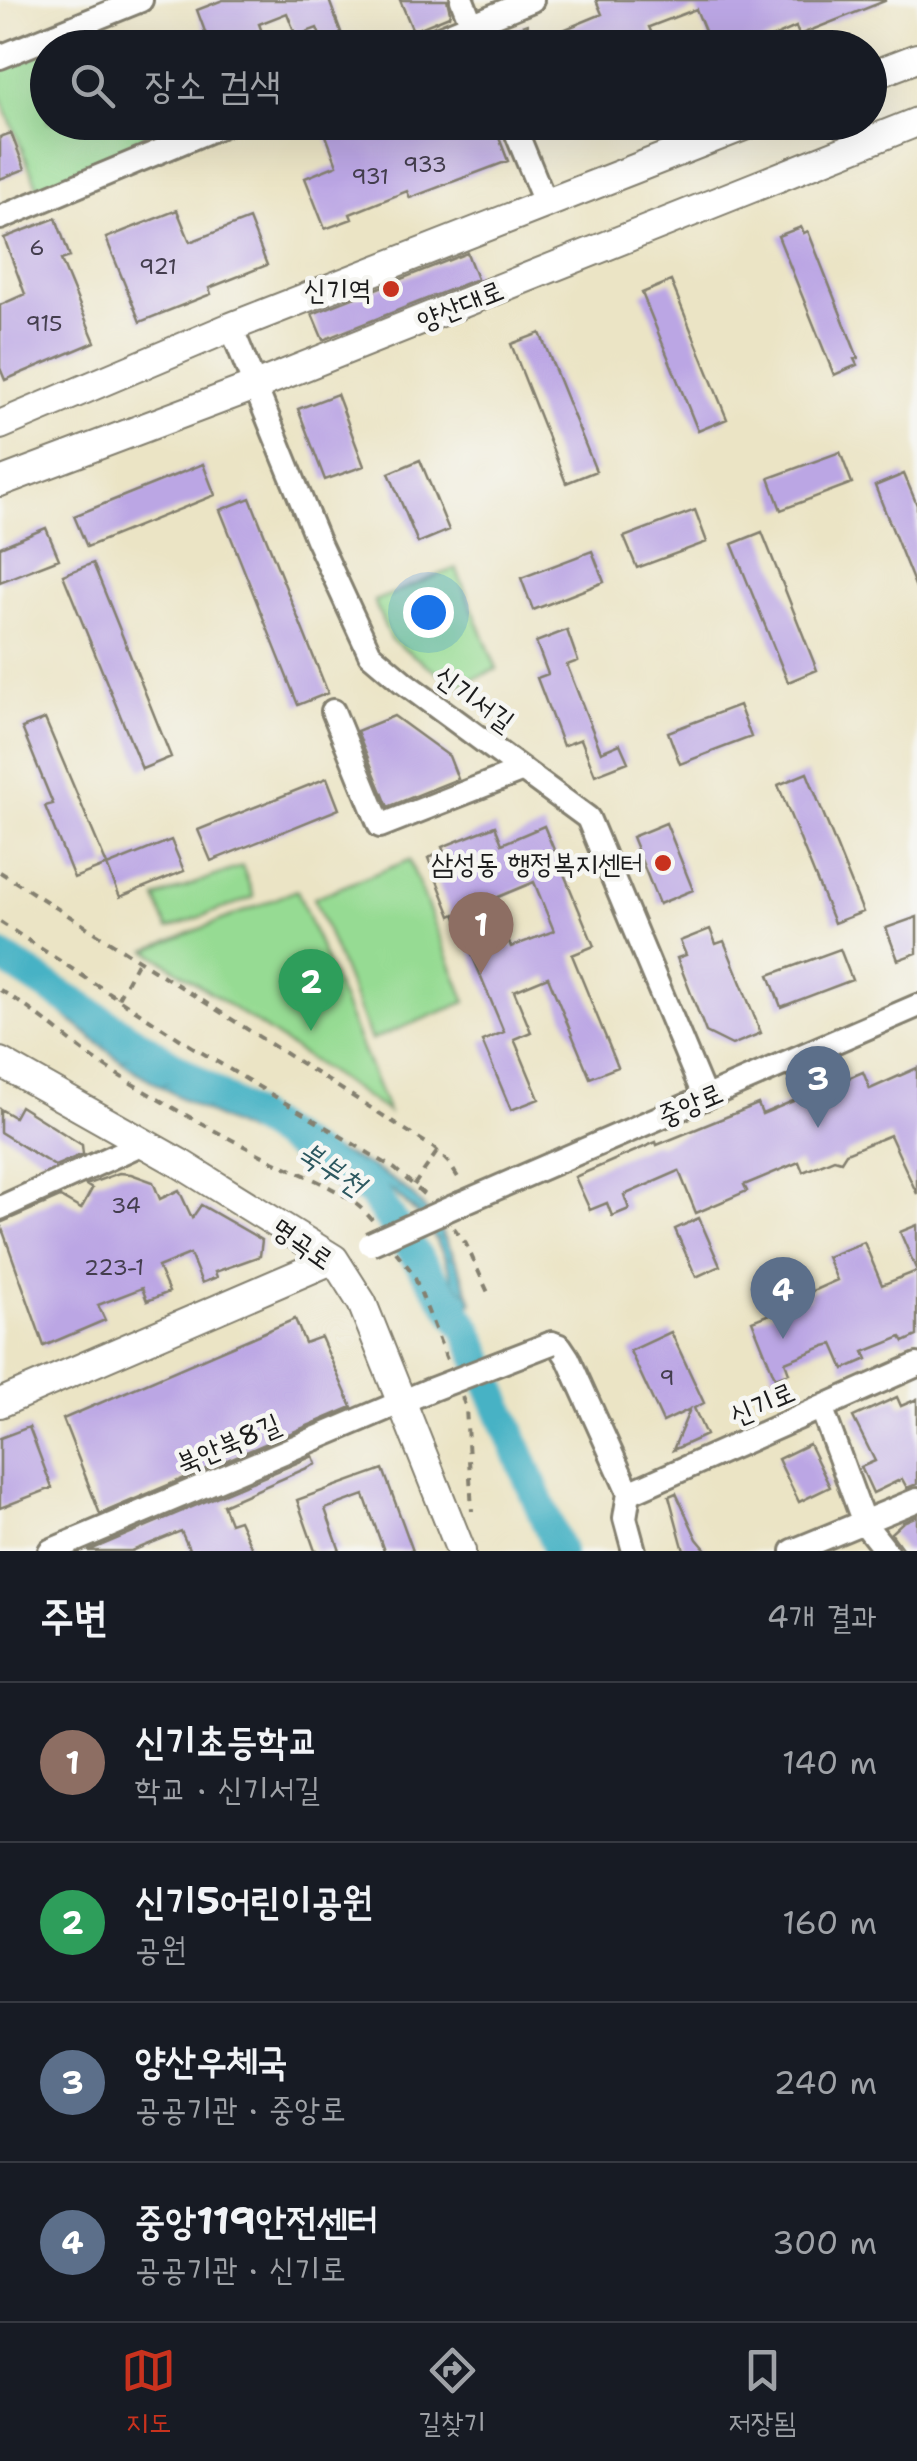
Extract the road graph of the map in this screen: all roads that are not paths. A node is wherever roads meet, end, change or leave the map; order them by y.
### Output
1 (142, 0) edge
2 (462, 0) edge
3 (532, 0) edge
4 (472, 24) junction
5 (66, 30) edge
6 (458, 30) edge
7 (474, 30) edge
8 (30, 44) edge
9 (0, 56) edge
10 (917, 58) edge
11 (887, 69) edge
12 (917, 122) edge
13 (887, 134) edge
14 (187, 140) edge
15 (519, 140) edge
16 (709, 140) edge
17 (872, 140) edge
18 (546, 205) junction
19 (0, 218) edge
20 (231, 328) junction
21 (255, 386) junction
22 (0, 425) edge
23 (0, 482) edge
24 (333, 711) dead end
25 (522, 770) junction
26 (917, 1006) edge
27 (0, 1062) edge
28 (705, 1098) junction
29 (143, 1143) junction
30 (0, 1208) edge
31 (334, 1258) junction
32 (917, 1365) edge
33 (403, 1402) junction
34 (0, 1403) edge
35 (822, 1409) junction
36 (628, 1493) junction
37 (917, 1500) edge
38 (864, 1523) junction
39 (50, 1551) edge
40 (461, 1551) edge
41 (634, 1551) edge
42 (793, 1551) edge
43 (886, 1551) edge

1 - 5 street
2 - 4 street
3 - 4 street
4 - 6 street
4 - 7 street
8 - 9 street
10 - 11 main road
12 - 13 main road, 양산대로
14 - 19 street
15 - 18 street
16 - 18 main road
17 - 21 main road, 양산대로
18 - 20 main road
20 - 21 street, 신기서길
20 - 22 main road
21 - 23 main road, 양산대로
21 - 25 street, 신기서길
24 - 25 street
25 - 28 street, 신기서길
26 - 28 street, 중앙로
27 - 29 main road, 명곡로
28 - 31 street, 중앙로, bridge
29 - 30 street
29 - 31 main road, 명곡로
31 - 33 main road, 명곡로
31 - 34 main road
32 - 35 street, 신기로
33 - 36 street, 북안북8길, bridge
33 - 39 street, 북안북8길
33 - 40 main road, 명곡로
35 - 36 street, 신기로
35 - 38 street
36 - 41 street
37 - 38 street
38 - 42 street
38 - 43 street

